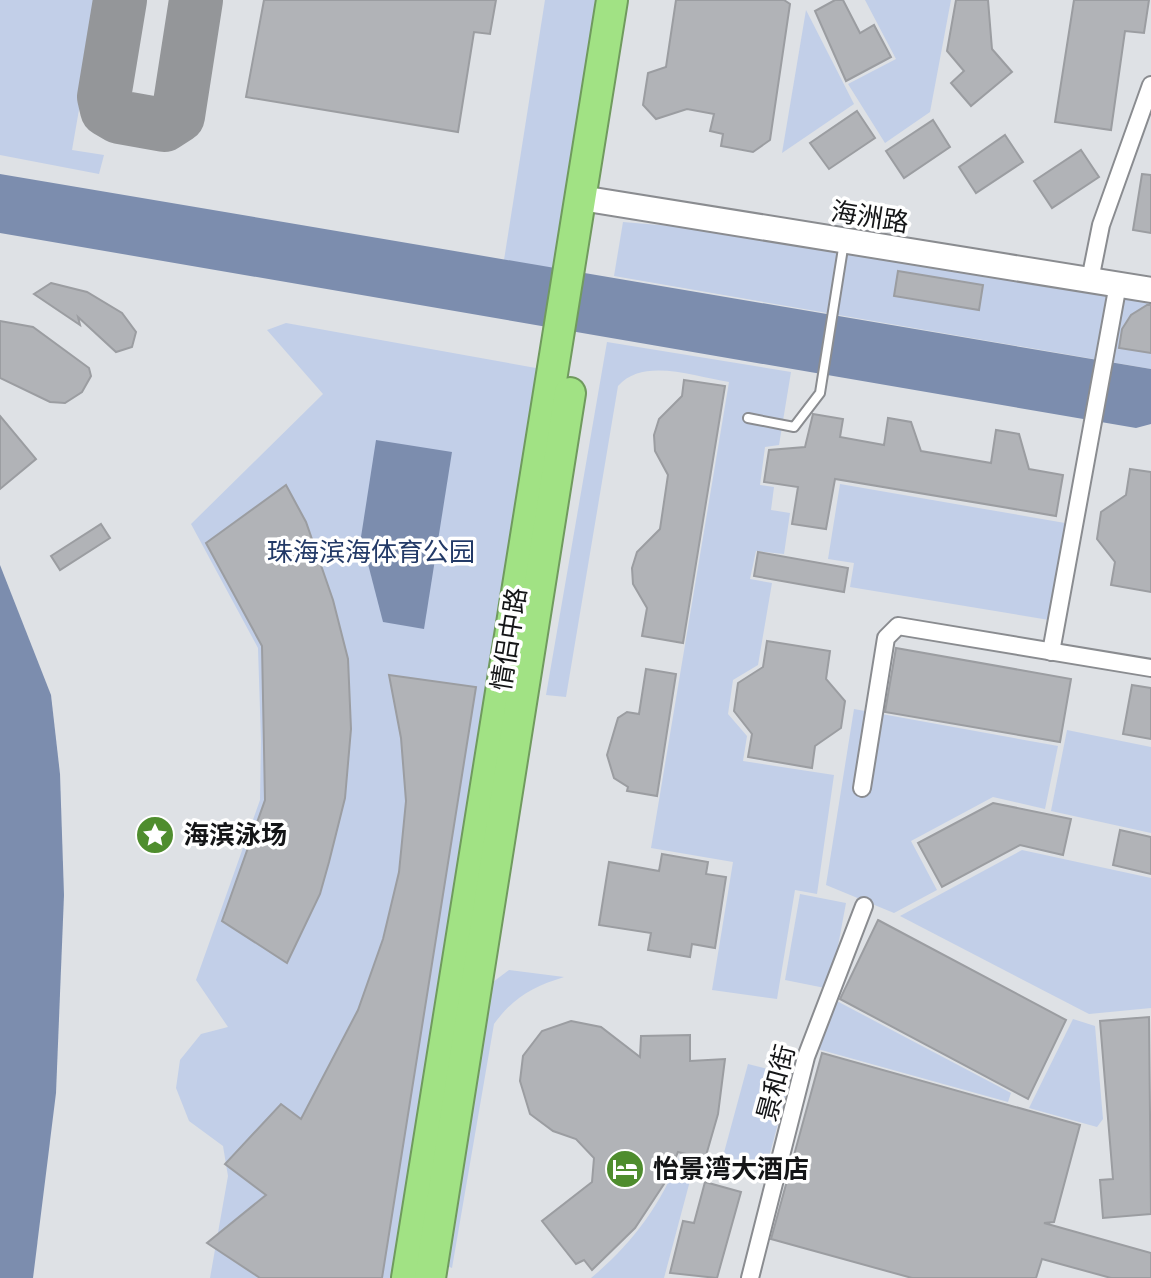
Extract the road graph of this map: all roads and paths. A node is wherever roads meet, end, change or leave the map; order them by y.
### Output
1 (612, 0) edge
2 (630, 0) edge
3 (1151, 85) edge
4 (591, 200) junction
5 (845, 241) junction
6 (1090, 280) junction
7 (1118, 284) junction
8 (1151, 290) edge
9 (567, 341) junction
10 (748, 418) dead end
11 (1051, 652) junction
12 (1151, 668) edge
13 (862, 788) dead end
14 (864, 906) dead end
15 (407, 1278) edge
16 (430, 1278) edge
17 (750, 1278) edge

1 - 4 highway, 情侣中路
2 - 4 highway, 情侣中路
3 - 6 street
4 - 5 street, 海洲路
4 - 9 highway, 情侣中路
5 - 6 street, 海洲路
5 - 10 lane
6 - 7 street, 海洲路
7 - 8 street, 海洲路
7 - 11 street
9 - 15 highway, 情侣中路
9 - 16 highway, 情侣中路
11 - 12 street
11 - 13 street
14 - 17 street, 景和街

